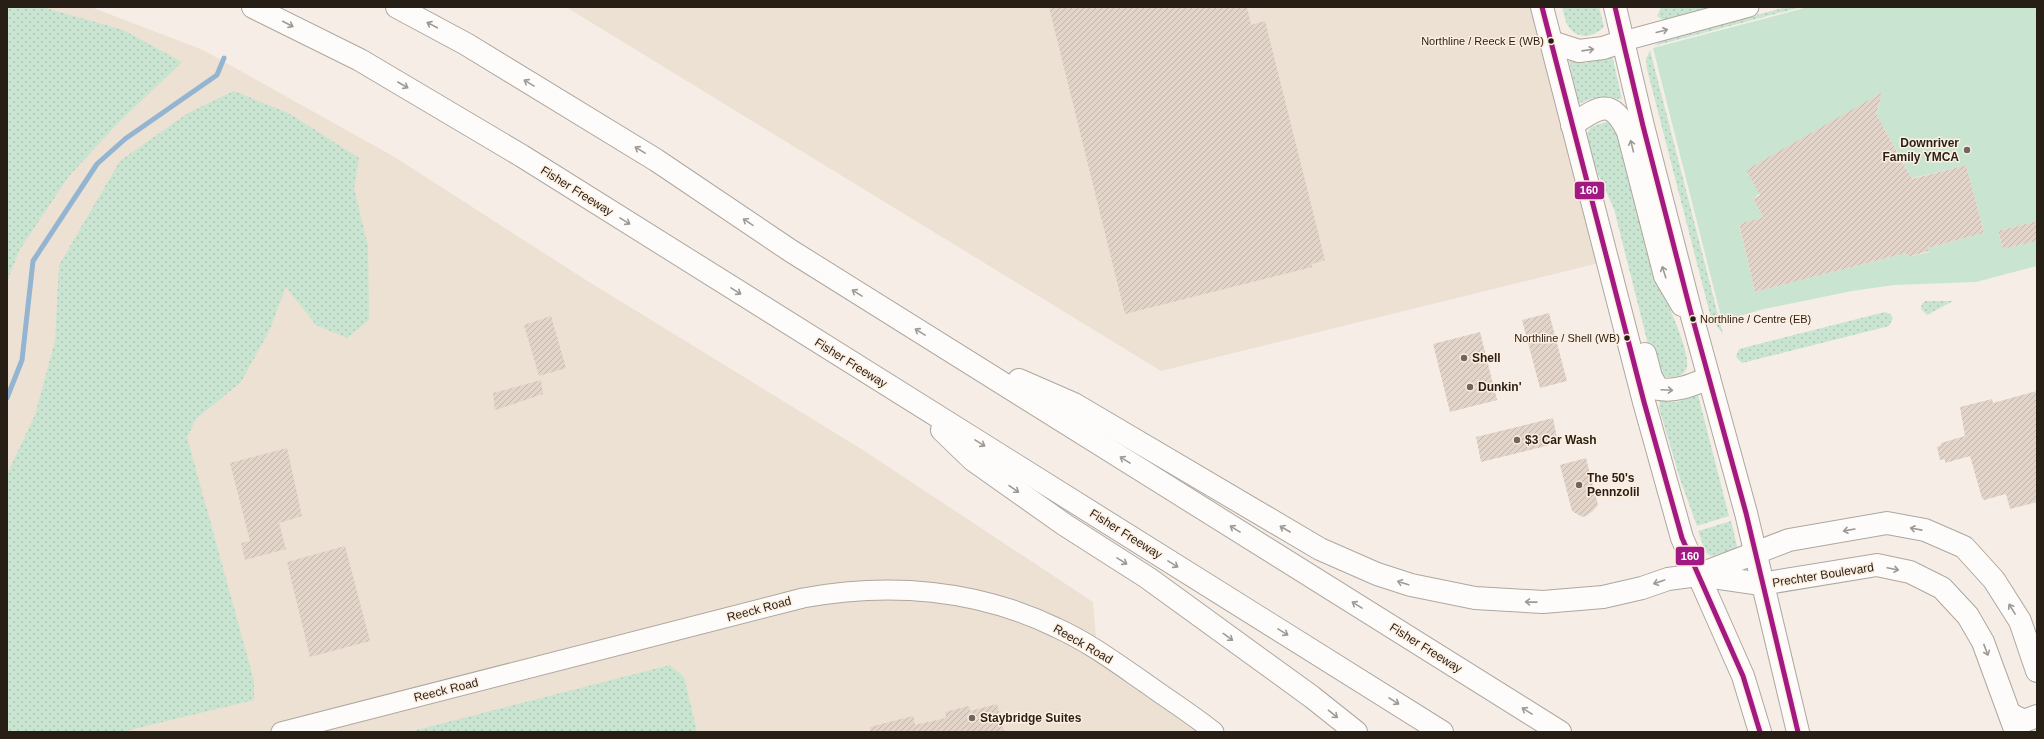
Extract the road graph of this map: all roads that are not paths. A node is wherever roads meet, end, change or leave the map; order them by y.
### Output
1 (253, 7) edge
2 (397, 7) edge
3 (1542, 7) edge
4 (1615, 7) edge
5 (1749, 7) edge
6 (1624, 41) junction
7 (1551, 42) junction
8 (1572, 125) junction
9 (1589, 190) junction
10 (1696, 331) junction
11 (950, 350) junction
12 (1709, 378) junction
13 (911, 400) junction
14 (1755, 554) junction
15 (1698, 575) junction
16 (1761, 584) junction
17 (2037, 671) edge
18 (2037, 716) edge
19 (2013, 723) edge
20 (281, 732) edge
21 (1214, 732) edge
22 (1356, 732) edge
23 (1442, 732) edge
24 (1560, 732) edge
25 (1760, 732) edge
26 (1798, 732) edge

1 -> 13 main road, Fisher Freeway
11 -> 2 main road, Fisher Freeway
3 - 7 main road
4 - 6 main road
6 -> 5 street
7 -> 6 main road
6 - 10 main road
7 - 8 main road
8 - 9 main road
10 -> 8 main road
9 -> 12 main road
9 - 15 main road
10 - 12 main road
15 -> 11 main road
24 -> 11 main road, Fisher Freeway
12 - 14 main road
13 -> 22 main road
13 -> 23 main road, Fisher Freeway
14 - 15 main road
14 - 16 main road
17 -> 14 main road
15 - 16 main road, Prechter Boulevard
15 - 25 main road
16 -> 19 main road, Prechter Boulevard
16 - 26 main road
18 - 19 main road
20 - 21 street, Reeck Road

